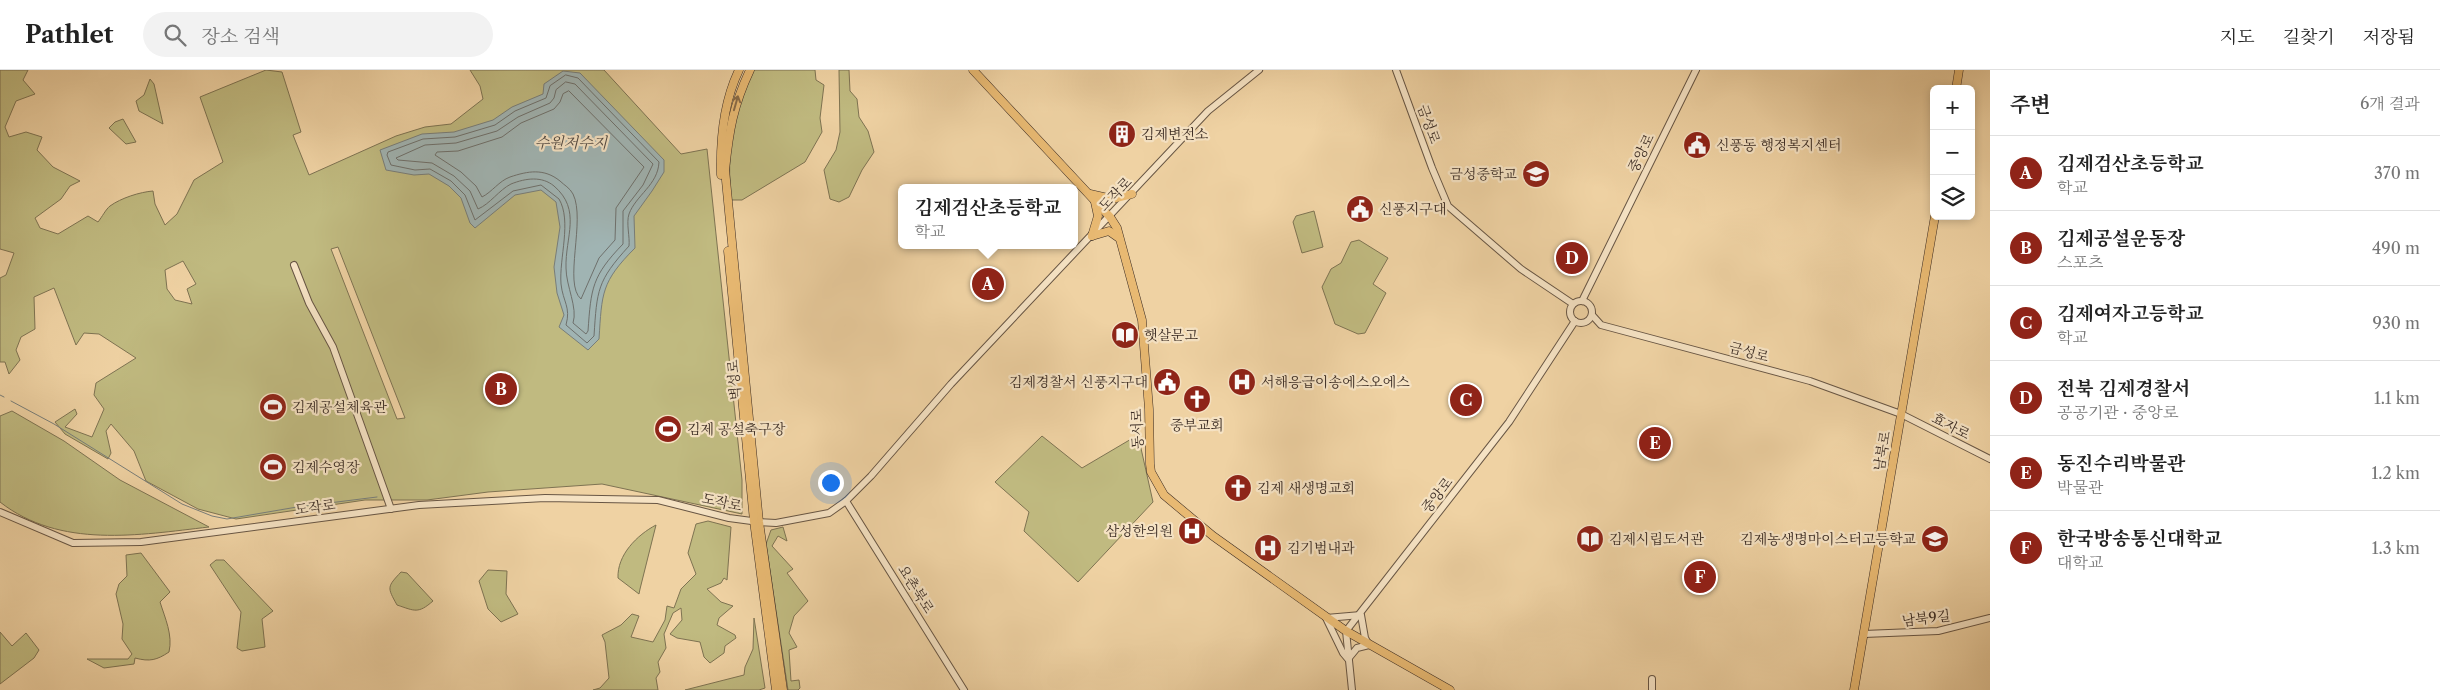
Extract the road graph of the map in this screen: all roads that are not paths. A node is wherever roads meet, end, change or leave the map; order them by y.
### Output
1 (739, 70) edge
2 (750, 70) edge
3 (973, 70) edge
4 (1259, 70) edge
5 (1396, 70) edge
6 (1696, 70) edge
7 (1959, 70) edge
8 (1957, 85) edge
9 (1132, 194) junction
10 (1091, 197) junction
11 (1110, 217) junction
12 (1934, 220) edge
13 (1092, 236) junction
14 (1120, 240) junction
15 (294, 265) dead end
16 (1582, 301) junction
17 (1573, 304) junction
18 (1592, 314) junction
19 (1575, 321) junction
20 (1901, 414) junction
21 (1990, 459) edge
22 (846, 501) junction
23 (391, 508) junction
24 (0, 512) edge
25 (756, 522) junction
26 (1361, 615) junction
27 (1326, 618) junction
28 (1990, 618) edge
29 (1346, 631) junction
30 (1864, 634) junction
31 (1369, 645) junction
32 (1348, 659) junction
33 (1652, 679) dead end
34 (776, 690) edge
35 (783, 690) edge
36 (964, 690) edge
37 (1352, 690) edge
38 (1450, 690) edge
39 (1652, 690) edge
40 (1854, 690) edge

1 - 25 main road, 벽성로
25 -> 2 main road, 벽성로
3 - 10 main road, 동서로
4 - 9 street, 도작로
5 - 17 street, 금성로
6 - 16 street, 중앙로
7 - 8 main road
9 - 10 main road
9 - 11 street, 도작로
10 - 11 main road, 동서로
10 - 13 main road
11 - 13 street, 도작로
11 - 14 main road, 동서로
12 - 20 main road, 남북로
13 - 14 main road
13 - 22 street, 도작로
14 - 27 main road, 동서로
15 - 23 street
16 - 17 street
16 - 18 street
17 - 19 street
18 - 19 street
18 - 20 street, 금성로
19 - 26 street, 중앙로
20 - 21 street, 효자로
20 - 30 main road, 남북로
22 - 25 street, 도작로
22 - 36 street, 요촌북로
23 - 24 street, 도작로
23 - 25 street, 도작로
25 - 34 main road, 벽성로
25 - 35 main road, 벽성로
26 - 27 street
26 - 29 street, 중앙로
26 - 31 street
27 - 29 main road, 동서로
27 - 32 street
28 - 30 street, 남북9길
29 - 31 main road, 동서로
29 - 32 street
30 - 40 main road, 남북로
31 - 32 street
31 - 38 main road, 동서로
32 - 37 street
33 - 39 street

